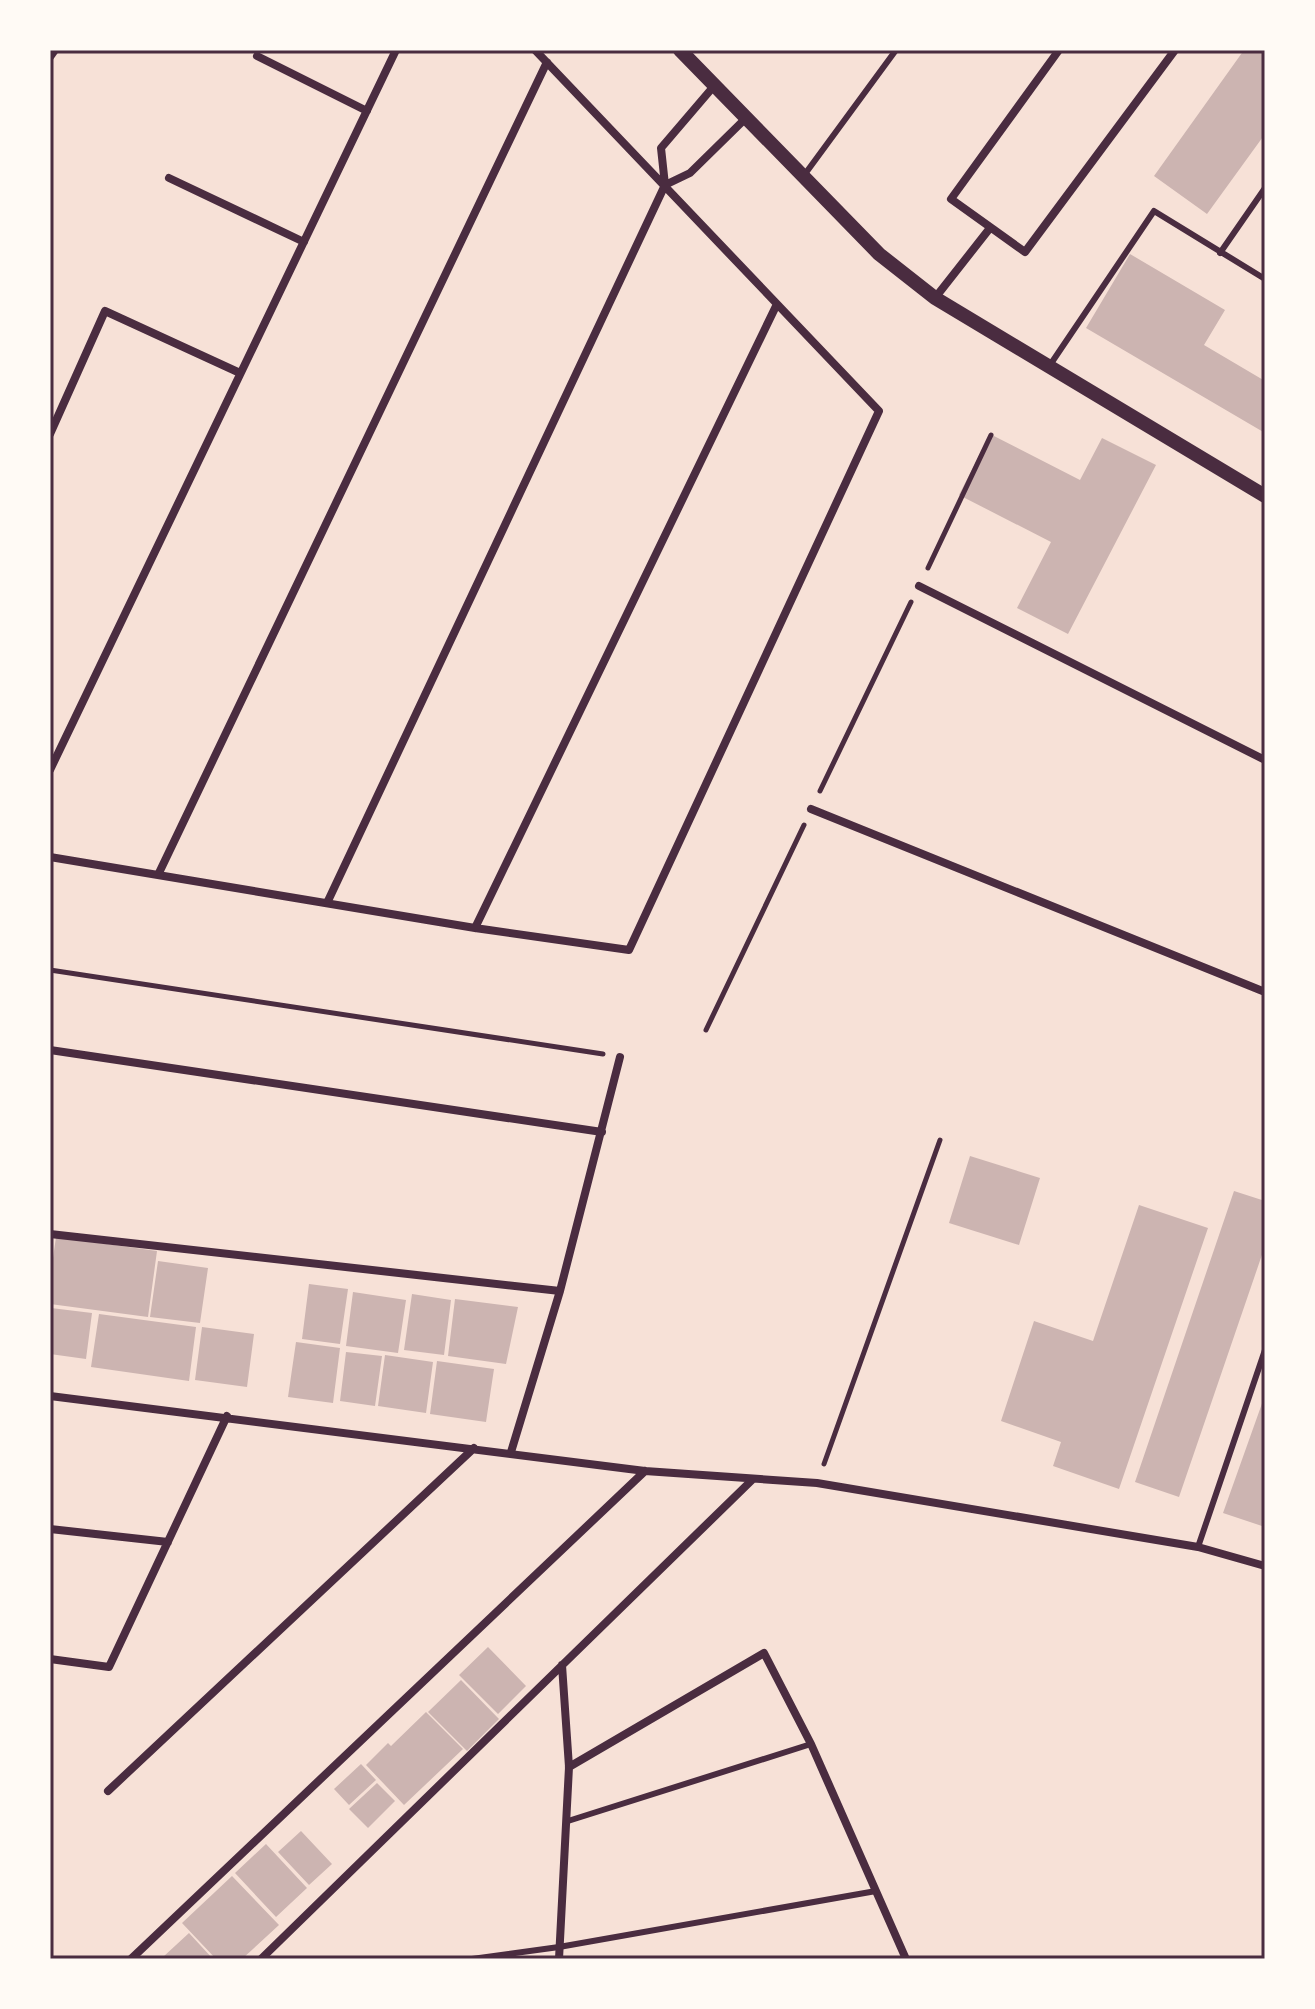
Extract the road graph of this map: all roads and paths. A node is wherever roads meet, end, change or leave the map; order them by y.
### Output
1 (54, 50) edge
2 (396, 50) edge
3 (535, 50) edge
4 (896, 50) edge
5 (1059, 50) edge
6 (1175, 50) edge
7 (686, 52) edge
8 (257, 56) dead end
9 (50, 57) edge
10 (547, 62) junction
11 (714, 86) junction
12 (367, 111) junction
13 (745, 119) junction
14 (802, 177) junction
15 (169, 178) dead end
16 (665, 185) junction
17 (1265, 188) edge
18 (990, 228) junction
19 (304, 242) junction
20 (1220, 253) junction
21 (1265, 279) edge
22 (935, 298) junction
23 (777, 304) junction
24 (1048, 368) junction
25 (240, 373) junction
26 (50, 434) edge
27 (991, 435) dead end
28 (1265, 496) edge
29 (919, 586) junction
30 (1265, 760) edge
31 (50, 770) edge
32 (811, 809) junction
33 (50, 857) edge
34 (158, 875) junction
35 (327, 903) junction
36 (475, 928) junction
37 (50, 970) edge
38 (1265, 992) edge
39 (706, 1030) dead end
40 (50, 1050) edge
41 (620, 1057) joint
42 (602, 1132) junction
43 (940, 1140) dead end
44 (50, 1234) edge
45 (560, 1291) junction
46 (1265, 1350) edge
47 (50, 1396) edge
48 (227, 1416) junction
49 (474, 1448) junction
50 (511, 1452) junction
51 (645, 1471) junction
52 (752, 1480) junction
53 (817, 1483) junction
54 (50, 1529) edge
55 (168, 1542) junction
56 (1198, 1547) junction
57 (1265, 1566) edge
58 (50, 1659) edge
59 (562, 1665) junction
60 (811, 1744) junction
61 (569, 1767) junction
62 (108, 1791) dead end
63 (568, 1821) junction
64 (876, 1891) junction
65 (559, 1947) junction
66 (131, 1959) edge
67 (261, 1959) edge
68 (472, 1959) edge
69 (559, 1959) edge
70 (906, 1959) edge

1 - 9 street
2 - 12 street
3 - 10 street
4 - 14 lane
5 - 18 street
6 - 18 street
7 - 11 street
8 - 12 street
10 - 16 street
10 - 34 street
11 - 13 street
11 - 16 street
12 - 19 street
13 - 14 street
13 - 16 street
14 - 22 street
15 - 19 street
16 - 23 street
16 - 35 street
17 - 20 lane
18 - 22 street
19 - 25 street
20 - 21 lane
20 - 24 lane
22 - 24 street
23 - 36 street
23 - 36 street
24 - 28 street
25 - 26 street
25 - 31 street
27 - 29 path
29 - 30 street
29 - 32 path
32 - 38 street
32 - 39 path
33 - 34 street
34 - 35 street
35 - 36 street
37 - 41 path
40 - 42 street
41 - 42 street
42 - 45 street
43 - 53 path
44 - 45 street
45 - 50 street
46 - 56 lane
47 - 48 street
48 - 49 street
48 - 55 street
49 - 50 street
49 - 62 street
50 - 51 street
51 - 52 street
51 - 66 street
52 - 53 street
52 - 59 street
53 - 56 street
54 - 55 street
55 - 58 street
56 - 57 street
59 - 61 street
59 - 67 street
60 - 61 street
60 - 63 lane
60 - 64 street
61 - 63 street
63 - 65 street
64 - 65 lane
64 - 70 street
65 - 68 lane
65 - 69 street

